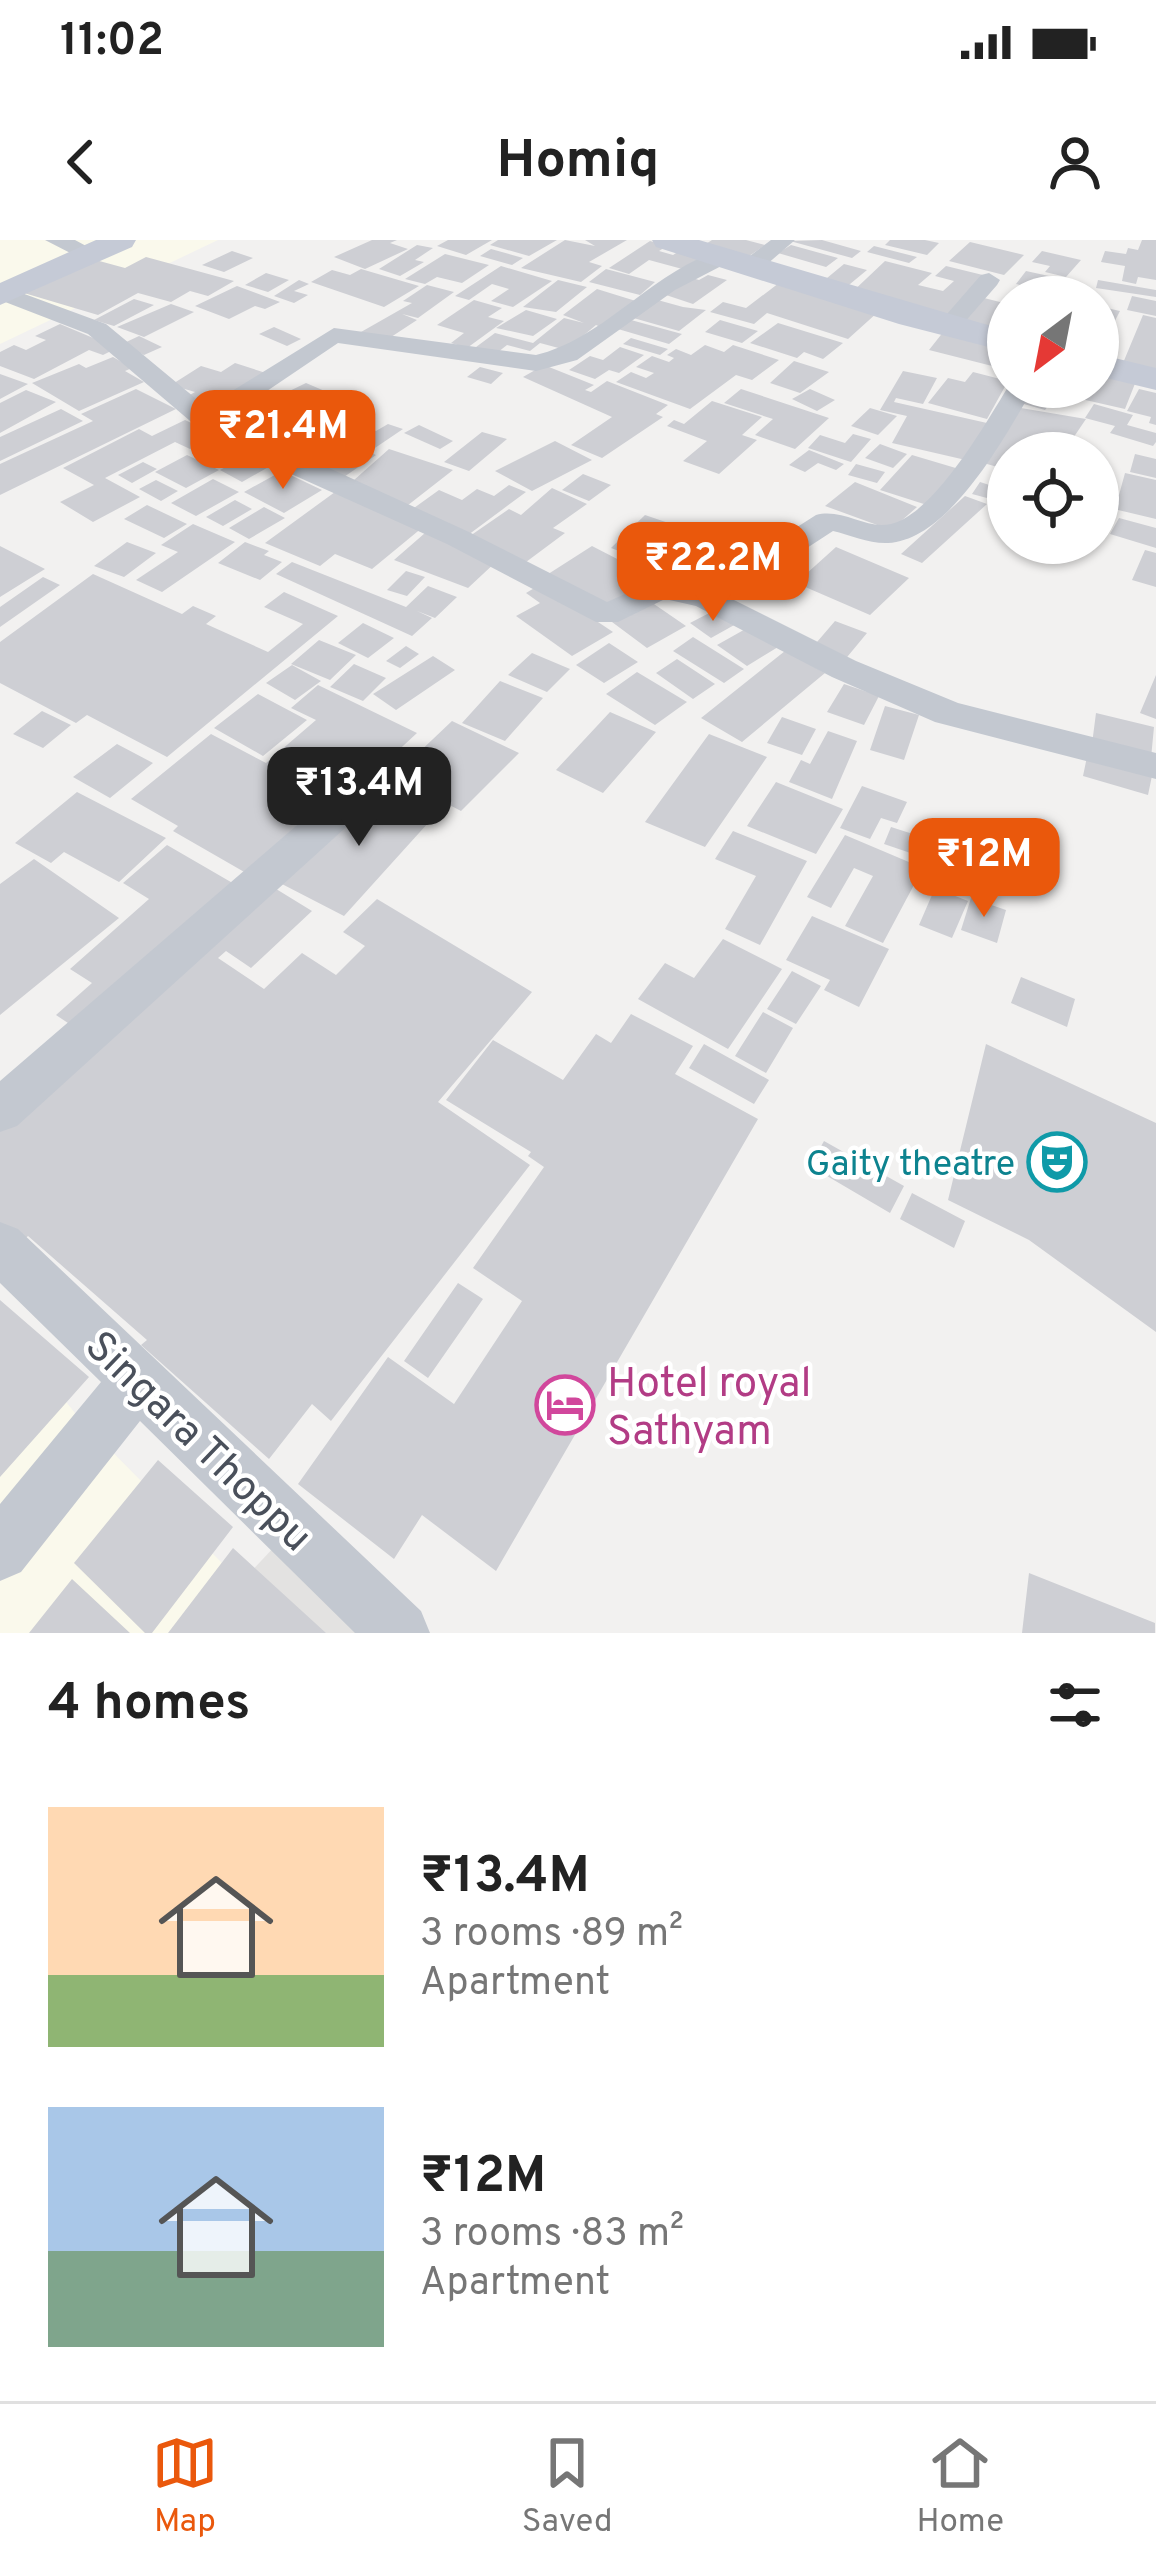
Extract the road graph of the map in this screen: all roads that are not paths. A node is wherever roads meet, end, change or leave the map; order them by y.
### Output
1 (56, 240) edge
2 (121, 240) edge
3 (668, 240) edge
4 (784, 240) edge
5 (90, 254) junction
6 (736, 262) junction
7 (987, 282) edge
8 (1, 293) edge
9 (948, 327) junction
10 (987, 337) edge
11 (1119, 370) edge
12 (1156, 380) edge
13 (1009, 408) edge
14 (205, 420) junction
15 (707, 599) junction
16 (1156, 766) edge
17 (374, 780) dead end
18 (0, 1111) edge
19 (0, 1247) edge
20 (138, 1380) junction
21 (0, 1551) edge
22 (399, 1633) edge

1 - 5 street
2 - 5 street
3 - 6 street
4 - 6 street
5 - 8 street
6 - 9 street
6 - 14 street
7 - 9 street
8 - 14 street
9 - 10 street
11 - 12 street
13 - 15 street
14 - 15 street
15 - 16 street
17 - 18 street
19 - 20 street, Singara Thoppu
20 - 21 street
20 - 22 street, Singara Thoppu

